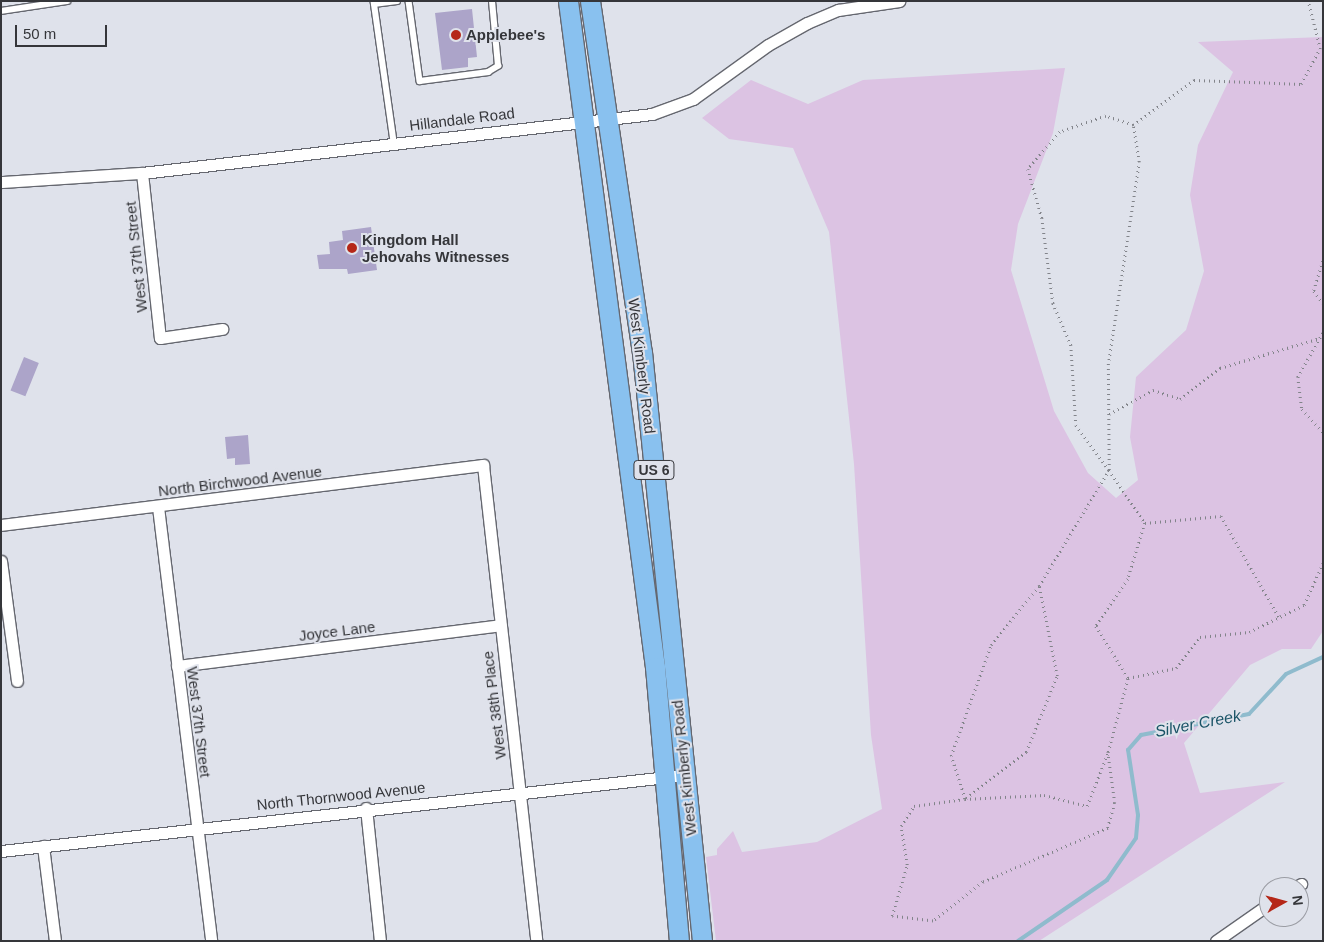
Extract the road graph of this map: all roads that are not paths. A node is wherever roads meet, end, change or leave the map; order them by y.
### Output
1 (67, 1) edge
2 (397, 1) edge
3 (409, 1) edge
4 (492, 1) edge
5 (568, 1) edge
6 (590, 1) edge
7 (899, 1) edge
8 (374, 2) edge
9 (858, 4) edge
10 (1, 11) edge
11 (586, 120) junction
12 (607, 122) junction
13 (394, 142) junction
14 (142, 172) junction
15 (1, 182) edge
16 (222, 329) dead end
17 (483, 465) joint
18 (158, 506) junction
19 (1, 524) edge
20 (1, 561) edge
21 (500, 626) junction
22 (177, 666) junction
23 (16, 681) dead end
24 (685, 775) junction
25 (665, 777) junction
26 (520, 792) junction
27 (366, 808) junction
28 (197, 827) junction
29 (43, 846) junction
30 (1, 851) edge
31 (1259, 911) edge
32 (55, 941) edge
33 (211, 941) edge
34 (380, 941) edge
35 (536, 941) edge
36 (680, 941) edge
37 (702, 941) edge
38 (1216, 941) edge

1 - 10 lane
2 - 8 lane
3 - 4 lane
5 - 11 main road, West Kimberly Road / US 6
6 - 12 main road, West Kimberly Road / US 6
7 - 9 street, Hillandale Road
8 - 13 lane
9 - 12 street, Hillandale Road
11 - 12 street, Hillandale Road
11 - 13 street, Hillandale Road
11 - 25 main road, West Kimberly Road / US 6
12 - 24 main road, West Kimberly Road / US 6
13 - 14 street, Hillandale Road
14 - 15 street, Hillandale Road
14 - 16 street, West 37th Street
17 - 18 street, North Birchwood Avenue
17 - 21 street, West 38th Place
18 - 19 street, North Birchwood Avenue
18 - 22 street, West 37th Street
20 - 23 street
21 - 22 street, Joyce Lane
21 - 26 street, West 38th Place
22 - 28 street, West 37th Street
24 - 25 street, North Thornwood Avenue
24 - 37 main road, West Kimberly Road / US 6
25 - 26 street, North Thornwood Avenue
25 - 36 main road, West Kimberly Road / US 6
26 - 27 street, North Thornwood Avenue
26 - 35 street, West 38th Place
27 - 28 street, North Thornwood Avenue
27 - 34 street
28 - 29 street, North Thornwood Avenue
28 - 33 street, West 37th Street
29 - 30 street, North Thornwood Avenue
29 - 32 street
31 - 38 street

